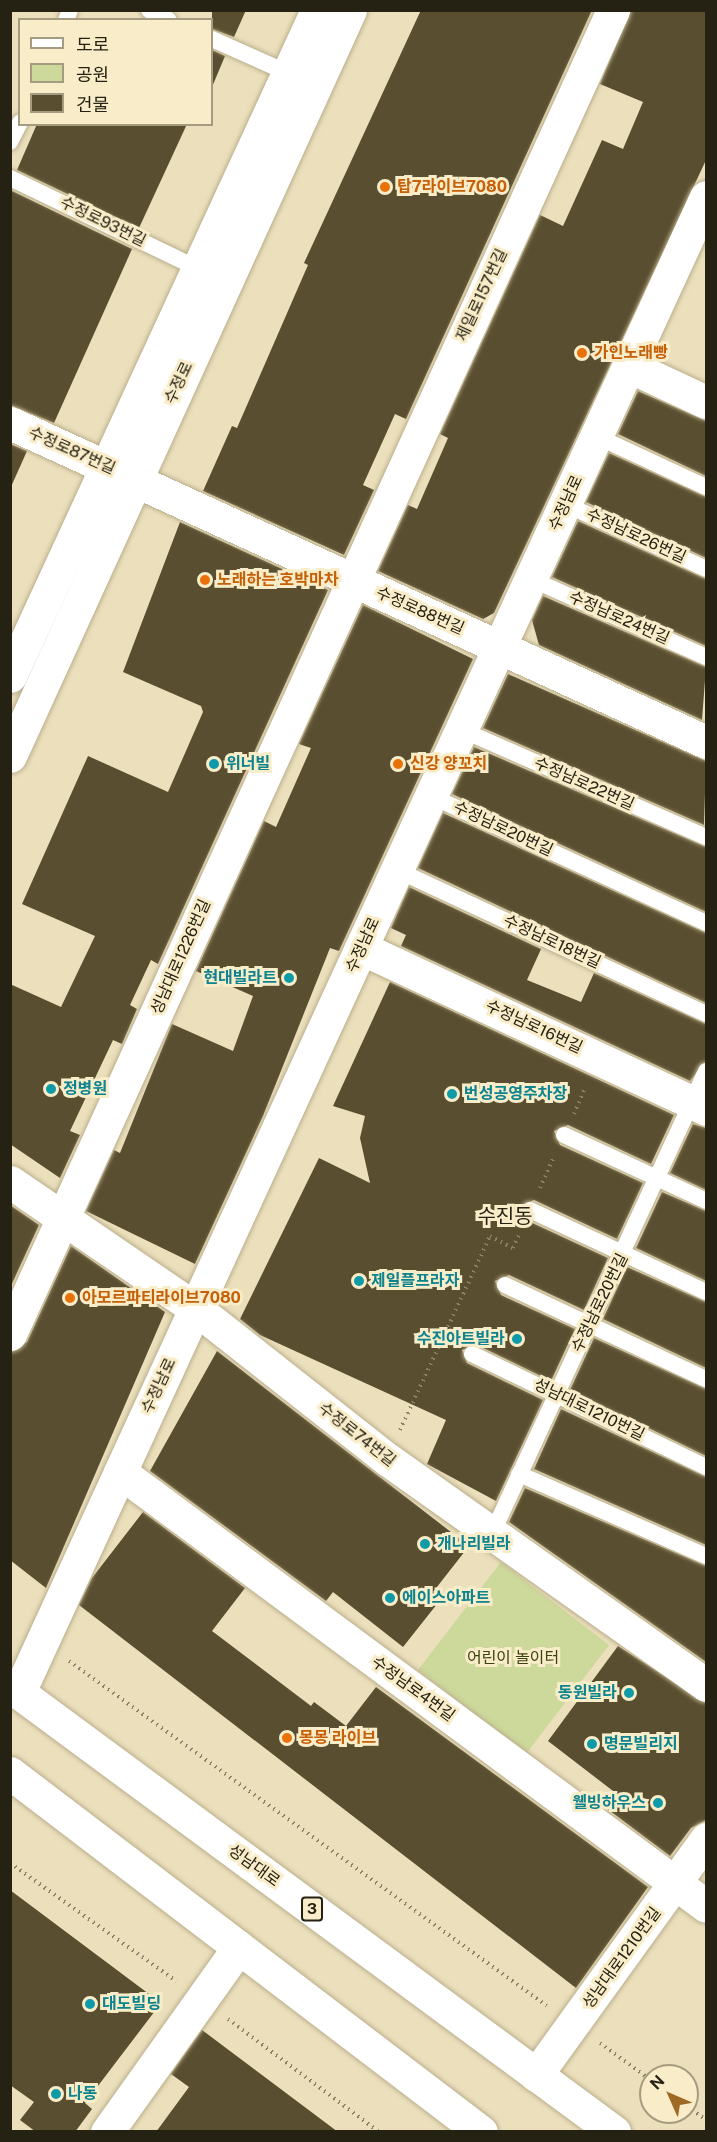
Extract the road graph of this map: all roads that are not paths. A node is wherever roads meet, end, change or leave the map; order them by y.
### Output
1 (149, 10) edge
2 (317, 10) edge
3 (350, 10) edge
4 (613, 10) edge
5 (165, 18) edge
6 (213, 39) edge
7 (288, 73) junction
8 (18, 126) edge
9 (10, 142) edge
10 (10, 178) edge
11 (706, 197) edge
12 (195, 267) junction
13 (629, 366) junction
14 (706, 402) edge
15 (10, 423) edge
16 (596, 436) junction
17 (104, 466) junction
18 (134, 479) junction
19 (706, 488) edge
20 (565, 504) junction
21 (706, 569) edge
22 (531, 579) junction
23 (352, 580) junction
24 (500, 646) junction
25 (706, 657) edge
26 (10, 676) edge
27 (462, 730) junction
28 (706, 742) edge
29 (10, 756) edge
30 (431, 796) junction
31 (706, 837) edge
32 (397, 870) junction
33 (706, 923) edge
34 (361, 948) junction
35 (706, 1014) edge
36 (706, 1071) edge
37 (699, 1106) edge
38 (564, 1135) road end
39 (658, 1178) junction
40 (10, 1182) edge
41 (706, 1201) edge
42 (530, 1210) road end
43 (63, 1219) junction
44 (624, 1252) junction
45 (505, 1285) dead end
46 (706, 1292) edge
47 (195, 1308) junction
48 (590, 1324) junction
49 (10, 1334) edge
50 (472, 1354) dead end
51 (706, 1379) edge
52 (556, 1394) junction
53 (706, 1467) edge
54 (120, 1472) junction
55 (519, 1474) junction
56 (492, 1534) junction
57 (706, 1556) edge
58 (706, 1685) edge
59 (15, 1689) edge
60 (10, 1773) edge
61 (706, 1839) edge
62 (676, 1884) junction
63 (706, 1906) edge
64 (239, 1947) junction
65 (536, 2075) junction
66 (107, 2132) edge
67 (481, 2132) edge
68 (614, 2132) edge

1 - 5 lane
2 - 7 street, 수정로
3 - 18 street, 수정로
4 - 23 street, 제일로157번길
6 - 7 lane
7 - 12 street, 수정로
8 - 9 lane
10 - 12 lane, 수정로93번길
11 - 13 street, 수정남로
12 - 17 street, 수정로
13 - 14 street
13 - 16 street, 수정남로
15 - 17 street, 수정로87번길
16 - 19 lane
16 - 20 street, 수정남로
17 - 18 street, 수정로87번길
17 - 26 street, 수정로
18 - 23 street, 수정로88번길
18 - 29 street, 수정로
20 - 21 lane, 수정남로26번길
20 - 22 street, 수정남로
22 - 24 street, 수정남로
22 - 25 lane, 수정남로24번길
23 - 24 street, 수정로88번길
23 - 43 street, 성남대로1226번길
24 - 27 street, 수정남로
24 - 28 street, 수정로88번길
27 - 30 street, 수정남로
27 - 31 lane, 수정남로22번길
30 - 32 street, 수정남로
30 - 33 lane, 수정남로20번길
32 - 34 street, 수정남로
32 - 35 lane, 수정남로18번길
34 - 37 street, 수정남로16번길
34 - 47 street, 수정남로
36 - 37 lane, 수정남로20번길
37 - 39 lane, 수정남로20번길
38 - 39 lane
39 - 41 lane
39 - 44 lane, 수정남로20번길
40 - 43 street, 수정로74번길
42 - 44 lane
43 - 47 street, 수정로74번길
43 - 49 street, 성남대로1226번길
44 - 46 lane
44 - 48 lane, 수정남로20번길
45 - 48 lane
47 - 54 street, 수정남로
47 - 56 street, 수정로74번길
48 - 51 lane
48 - 52 lane, 수정남로20번길
50 - 52 lane, 성남대로1210번길
52 - 53 lane, 성남대로1210번길
52 - 55 lane, 수정남로20번길
54 - 59 street, 수정남로
54 - 62 street, 수정남로4번길
55 - 56 lane, 수정남로20번길
55 - 57 lane
56 - 58 street, 수정로74번길
59 - 65 street, 성남대로 / 3
60 - 64 street
61 - 62 street, 성남대로1210번길
62 - 63 street, 수정남로4번길
62 - 65 street, 성남대로1210번길
64 - 66 street
64 - 67 street
65 - 68 street, 성남대로 / 3

